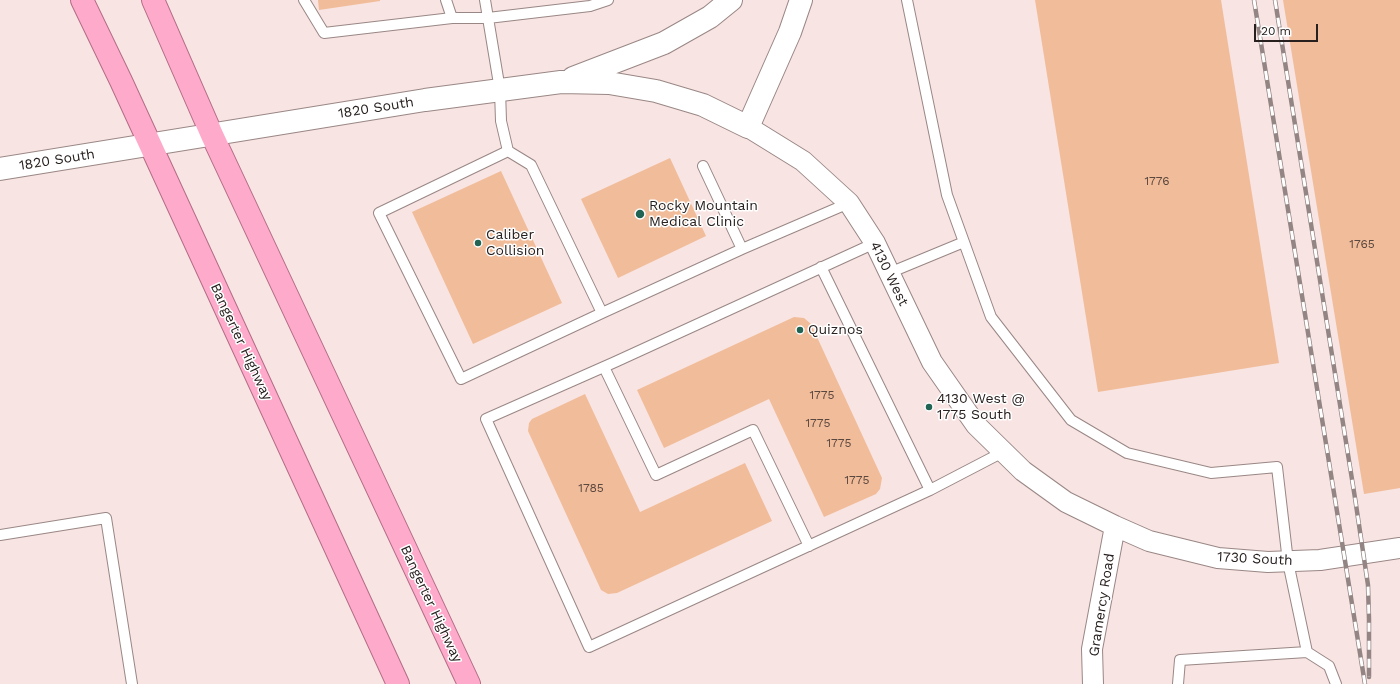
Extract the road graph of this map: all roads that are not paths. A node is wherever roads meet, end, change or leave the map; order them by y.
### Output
1 (82, 0) edge
2 (153, 0) edge
3 (304, 0) edge
4 (446, 0) edge
5 (485, 0) edge
6 (608, 0) edge
7 (731, 0) edge
8 (801, 0) edge
9 (907, 0) edge
10 (452, 18) junction
11 (488, 18) junction
12 (561, 82) junction
13 (500, 90) junction
14 (748, 127) junction
15 (212, 134) junction
16 (151, 146) junction
17 (508, 151) junction
18 (703, 166) dead end
19 (0, 169) edge
20 (849, 203) junction
21 (964, 242) junction
22 (874, 243) junction
23 (742, 249) junction
24 (821, 267) junction
25 (889, 273) junction
26 (602, 313) junction
27 (604, 367) junction
28 (1003, 452) junction
29 (930, 490) junction
30 (1115, 526) junction
31 (0, 535) edge
32 (809, 546) junction
33 (1400, 548) edge
34 (1288, 562) junction
35 (1307, 652) junction
36 (132, 684) edge
37 (398, 684) edge
38 (469, 684) edge
39 (1093, 684) edge
40 (1178, 684) edge
41 (1336, 684) edge

1 - 16 highway, Bangerter Highway
2 - 15 highway, Bangerter Highway
3 - 10 lane
4 - 10 lane
5 - 11 lane
6 - 11 lane
7 - 12 street
8 - 14 street
9 - 21 lane
10 - 11 lane
11 - 13 lane
12 - 13 street, 1820 South
12 - 14 street, 1820 South
13 - 15 street, 1820 South
13 - 17 lane
14 - 20 street, 4130 West
15 - 16 street, 1820 South
15 - 38 highway, Bangerter Highway
16 - 19 street, 1820 South
16 - 37 highway, Bangerter Highway
17 - 26 lane
17 - 26 lane
18 - 23 lane
20 - 22 street, 4130 West
20 - 23 lane
21 - 25 lane
21 - 34 lane
22 - 24 lane
22 - 25 street, 4130 West
23 - 26 lane
24 - 27 lane
24 - 29 lane
25 - 28 street, 4130 West
27 - 32 lane
27 - 32 lane
28 - 29 lane
28 - 30 street, 4130 West
29 - 32 lane
30 - 34 street, 1730 South
30 - 39 street, Gramercy Road
31 - 36 lane
33 - 34 street, 1730 South
34 - 35 lane
35 - 40 lane
35 - 41 lane

